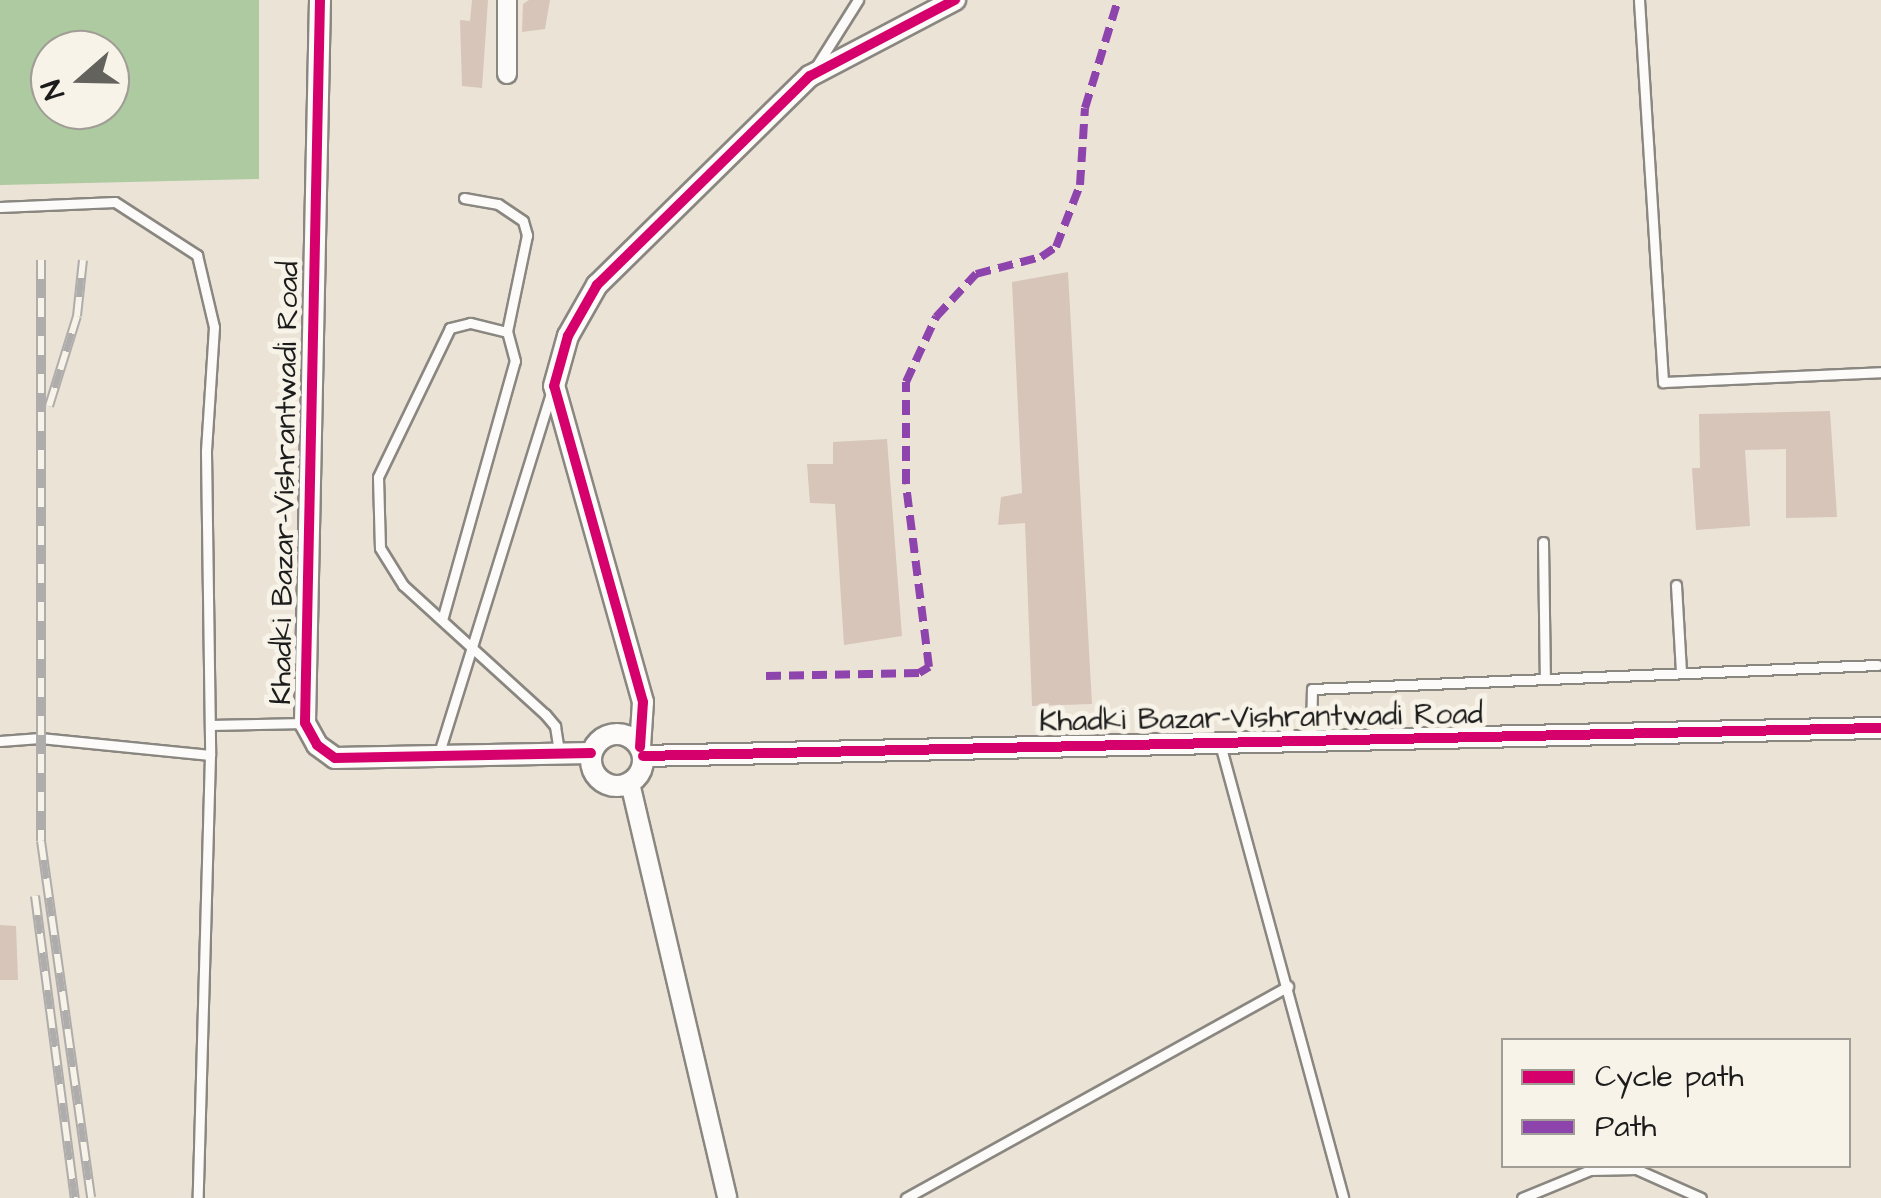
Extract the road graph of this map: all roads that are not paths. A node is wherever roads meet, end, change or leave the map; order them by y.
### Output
1 (320, 0) edge
2 (507, 0) edge
3 (858, 0) edge
4 (955, 0) edge
5 (1638, 0) edge
6 (507, 74) dead end
7 (810, 76) junction
8 (464, 198) dead end
9 (0, 206) edge
10 (507, 332) junction
11 (1881, 372) edge
12 (554, 386) junction
13 (1543, 542) dead end
14 (1676, 585) dead end
15 (442, 620) junction
16 (472, 650) junction
17 (1877, 665) dead end
18 (1681, 673) junction
19 (1545, 679) junction
20 (305, 724) junction
21 (210, 725) junction
22 (1881, 728) edge
23 (0, 741) edge
24 (1310, 742) junction
25 (1220, 744) junction
26 (558, 750) junction
27 (642, 751) junction
28 (591, 753) junction
29 (210, 755) junction
30 (438, 756) junction
31 (630, 783) junction
32 (1288, 986) junction
33 (198, 1198) edge
34 (727, 1198) edge
35 (906, 1198) edge
36 (1343, 1198) edge
37 (1522, 1198) edge
38 (1701, 1198) edge

1 - 20 street, Khadki Bazar-Vishrantwadi Road
2 - 6 street
3 - 7 lane
4 - 7 street
5 - 11 lane
7 - 12 street
8 - 10 lane
9 - 21 lane
10 - 15 lane
10 - 15 lane
12 - 16 lane
12 - 27 street
13 - 19 lane
14 - 18 lane
15 - 16 lane
16 - 26 lane
16 - 30 lane
17 - 18 lane
18 - 19 lane
19 - 24 lane
20 - 21 lane
20 - 30 street, Khadki Bazar-Vishrantwadi Road
21 - 29 lane
22 - 24 street, Khadki Bazar-Vishrantwadi Road
23 - 29 lane
24 - 25 street, Khadki Bazar-Vishrantwadi Road
25 - 27 street, Khadki Bazar-Vishrantwadi Road
25 - 32 lane
26 - 28 street, Khadki Bazar-Vishrantwadi Road
26 - 30 street, Khadki Bazar-Vishrantwadi Road
27 - 28 street
27 - 31 street
28 - 31 street
29 - 33 lane
31 - 34 street
32 - 35 lane
32 - 36 lane
37 - 38 lane

